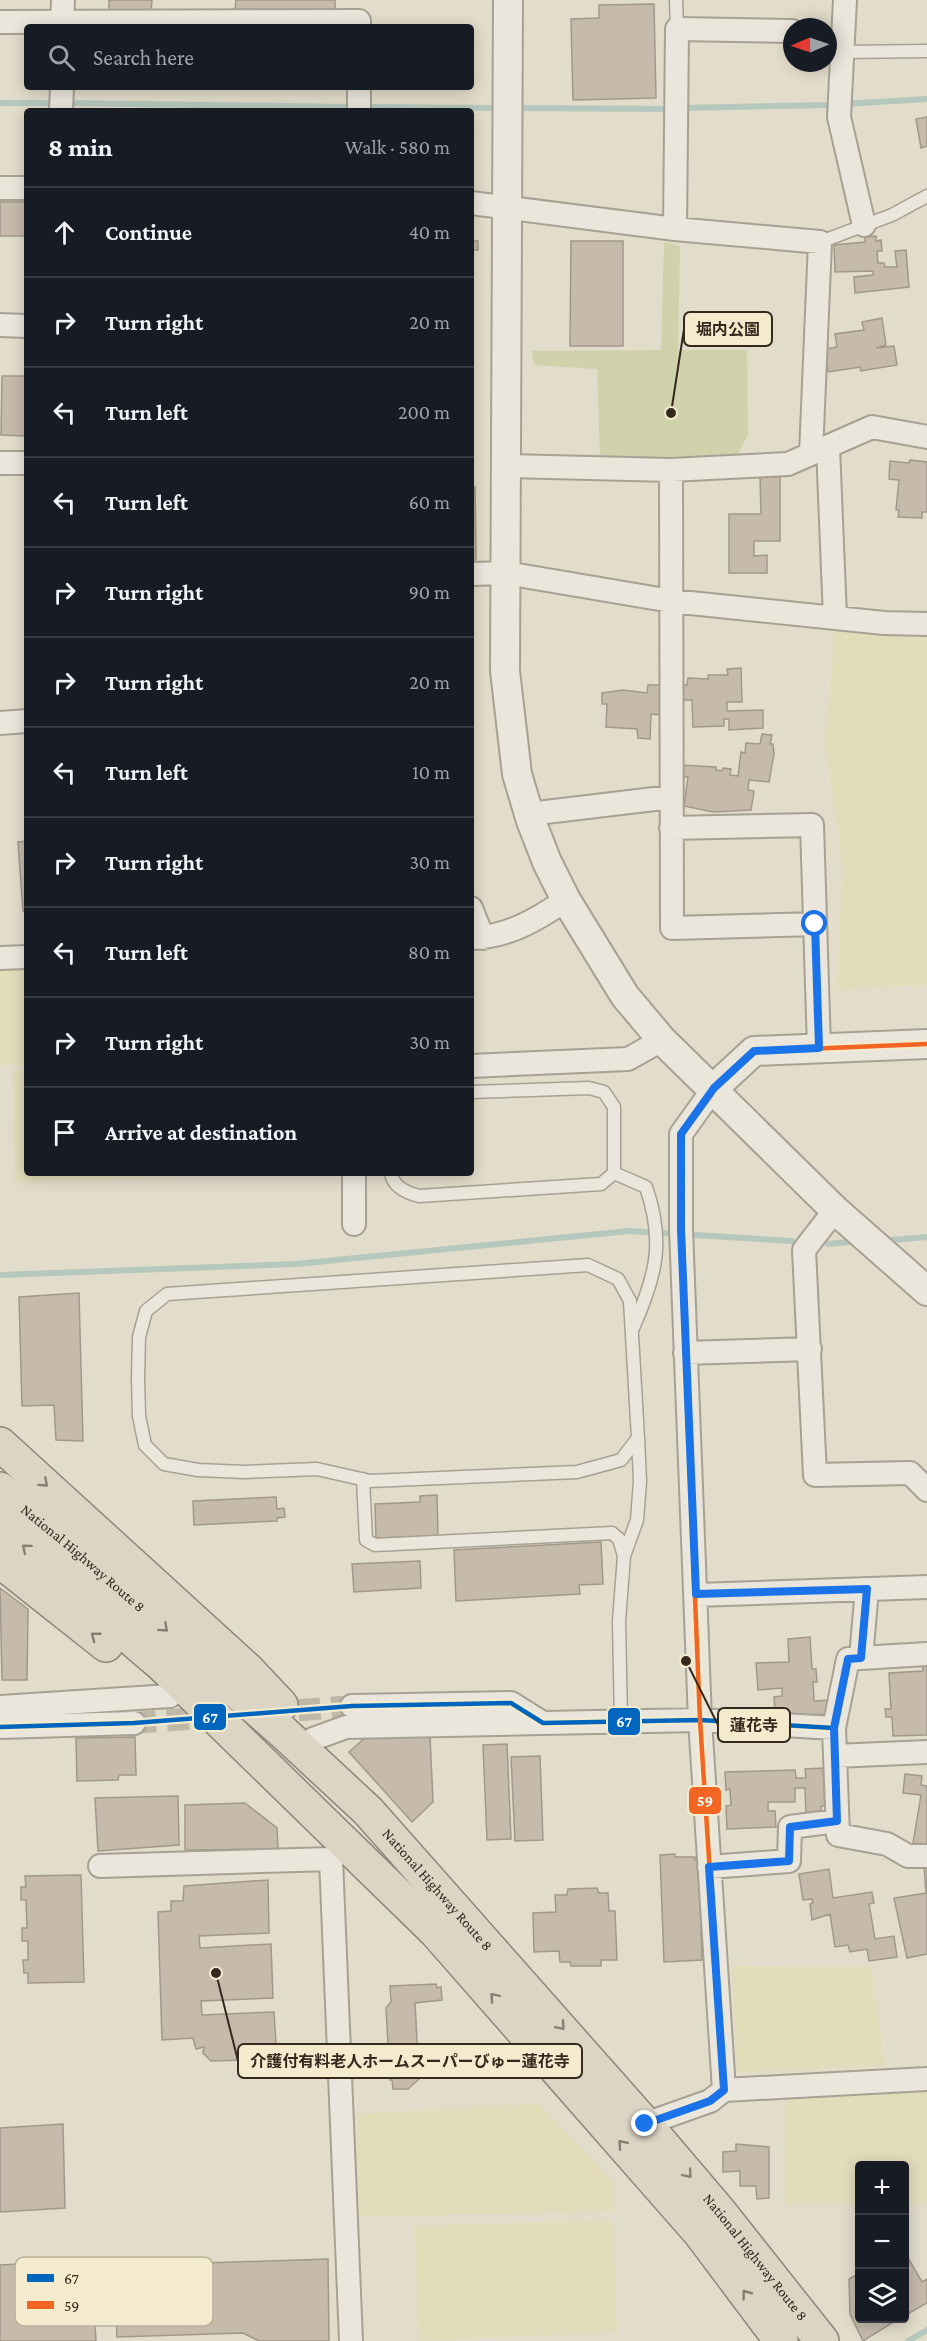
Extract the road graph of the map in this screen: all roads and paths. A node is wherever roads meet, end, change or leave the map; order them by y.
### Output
1 (508, 0) edge
2 (676, 0) edge
3 (845, 0) edge
4 (62, 16) edge
5 (0, 22) edge
6 (359, 24) edge
7 (676, 29) junction
8 (783, 31) edge
9 (837, 38) edge
10 (927, 51) edge
11 (0, 188) edge
12 (24, 188) edge
13 (927, 196) edge
14 (474, 203) edge
15 (508, 207) junction
16 (864, 225) junction
17 (675, 229) junction
18 (820, 242) junction
19 (0, 325) edge
20 (24, 326) edge
21 (927, 437) edge
22 (820, 451) junction
23 (0, 463) edge
24 (24, 463) edge
25 (506, 466) junction
26 (671, 470) junction
27 (506, 573) junction
28 (474, 574) edge
29 (671, 601) junction
30 (835, 618) junction
31 (927, 624) edge
32 (24, 721) edge
33 (0, 723) edge
34 (671, 797) junction
35 (530, 814) junction
36 (671, 828) junction
37 (566, 900) junction
38 (474, 923) edge
39 (815, 924) junction
40 (477, 938) edge
41 (24, 957) edge
42 (0, 958) edge
43 (662, 1040) junction
44 (927, 1044) edge
45 (819, 1048) junction
46 (474, 1066) edge
47 (714, 1088) junction
48 (474, 1092) edge
49 (614, 1173) junction
50 (354, 1176) edge
51 (391, 1176) edge
52 (835, 1210) junction
53 (354, 1224) dead end
54 (927, 1290) edge
55 (632, 1330) junction
56 (810, 1349) junction
57 (685, 1353) junction
58 (638, 1438) junction
59 (0, 1444) edge
60 (363, 1479) junction
61 (0, 1489) edge
62 (927, 1490) edge
63 (0, 1527) edge
64 (624, 1556) junction
65 (62, 1559) junction
66 (0, 1561) edge
67 (927, 1587) edge
68 (867, 1589) junction
69 (696, 1594) junction
70 (927, 1654) edge
71 (861, 1658) junction
72 (170, 1696) junction
73 (352, 1706) tunnel mouth
74 (0, 1707) edge
75 (700, 1720) junction
76 (621, 1722) junction
77 (543, 1723) junction
78 (134, 1724) tunnel mouth
79 (0, 1727) edge
80 (834, 1728) junction
81 (313, 1739) junction
82 (927, 1752) edge
83 (835, 1756) junction
84 (306, 1803) junction
85 (368, 1811) junction
86 (837, 1821) junction
87 (339, 1851) junction
88 (927, 1856) edge
89 (100, 1866) dead end
90 (709, 1867) junction
91 (927, 2079) edge
92 (724, 2090) junction
93 (645, 2124) junction
94 (351, 2341) edge
95 (782, 2341) edge
96 (822, 2341) edge

1 - 15 street
2 - 7 lane
3 - 9 street
4 - 5 street
4 - 6 street
7 - 8 street
7 - 17 street
9 - 10 lane
9 - 16 street
11 - 12 street
13 - 16 lane
14 - 15 street
15 - 17 street
15 - 25 street
16 - 18 lane
17 - 18 street
18 - 22 street
19 - 20 street
21 - 22 street
22 - 26 street
22 - 30 street
23 - 24 street
25 - 26 street
25 - 27 street
26 - 29 street
27 - 28 street
27 - 29 street
27 - 35 street
29 - 30 street
29 - 34 street
30 - 31 street
32 - 33 street
34 - 35 street
34 - 36 street
35 - 37 street
36 - 39 street
36 - 39 street
37 - 40 street
37 - 43 street
38 - 40 street
39 - 45 street
41 - 42 street
43 - 46 street
43 - 47 street
44 - 45 street
45 - 47 street
47 - 52 street
47 - 57 street
48 - 49 lane
49 - 51 lane
49 - 55 lane
50 - 53 street
52 - 54 street
52 - 56 street
55 - 58 lane
55 - 60 lane
56 - 57 street
56 - 62 street
57 - 69 street
58 - 60 lane
58 - 64 lane
59 -> 81 highway
60 - 64 lane
61 - 65 highway, National Highway Route 8
65 -> 63 highway, National Highway Route 8
64 - 76 lane
65 - 84 highway, National Highway Route 8
65 -> 85 highway, National Highway Route 8
72 -> 66 highway
67 - 68 street
68 - 69 street
68 - 71 street
69 - 75 street
70 - 71 street
71 - 80 street
72 - 74 street
72 - 84 highway
73 - 77 street
75 - 76 street
75 - 80 street
75 - 90 street
76 - 77 street
77 - 81 street
78 - 79 street
80 - 83 street
81 - 85 highway
82 - 83 street
83 - 86 street
84 - 87 highway, National Highway Route 8
85 -> 93 highway, National Highway Route 8
86 - 88 street
86 - 90 street
87 - 89 street
87 - 94 street
95 -> 87 highway, National Highway Route 8
90 - 92 street
91 - 92 street
92 - 93 street
93 -> 96 highway, National Highway Route 8

